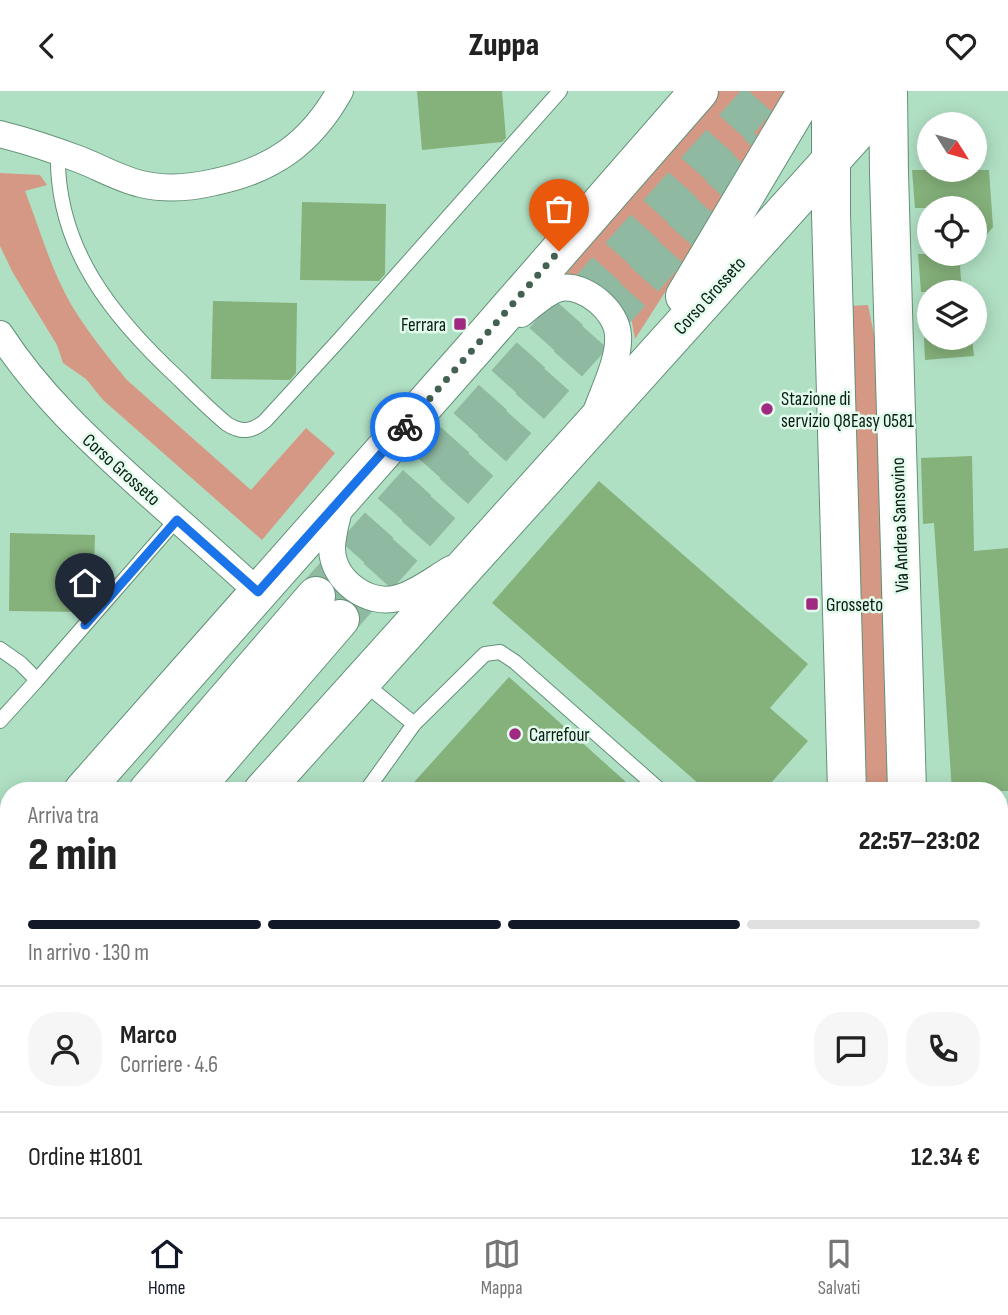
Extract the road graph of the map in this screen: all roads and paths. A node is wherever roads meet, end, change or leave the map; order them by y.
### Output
1 (340, 91) edge
2 (560, 91) edge
3 (699, 91) edge
4 (807, 91) edge
5 (831, 91) edge
6 (882, 92) edge
7 (0, 134) edge
8 (58, 151) junction
9 (830, 161) junction
10 (0, 334) edge
11 (472, 351) junction
12 (637, 376) junction
13 (589, 430) junction
14 (341, 499) junction
15 (177, 520) junction
16 (476, 554) junction
17 (258, 592) junction
18 (0, 649) edge
19 (37, 680) junction
20 (362, 681) junction
21 (0, 721) edge
22 (414, 724) junction
23 (91, 782) edge
24 (157, 782) edge
25 (199, 782) edge
26 (271, 782) edge
27 (372, 782) edge
28 (651, 782) edge
29 (847, 782) edge
30 (907, 782) edge

1 - 8 street
2 - 8 lane
3 - 11 main road, Corso Grosseto
4 - 12 main road
5 - 9 main road
6 - 9 main road, Corso Grosseto
6 - 30 main road, Via Andrea Sansovino
7 - 8 street
9 - 12 main road, Corso Grosseto
9 - 29 main road
10 - 15 street, Corso Grosseto
11 - 13 street, Corso Grosseto
11 - 14 main road, Corso Grosseto
12 - 13 main road, Corso Grosseto
13 - 16 main road, Corso Grosseto
14 - 16 street, Corso Grosseto
14 - 17 main road, Corso Grosseto
15 - 17 street, Corso Grosseto
15 - 19 lane
16 - 20 main road, Corso Grosseto
17 - 23 main road, Corso Grosseto
18 - 19 lane
19 - 21 lane
20 - 22 lane
20 - 26 main road, Corso Grosseto
22 - 27 lane
22 - 28 lane
24 - 25 main road

